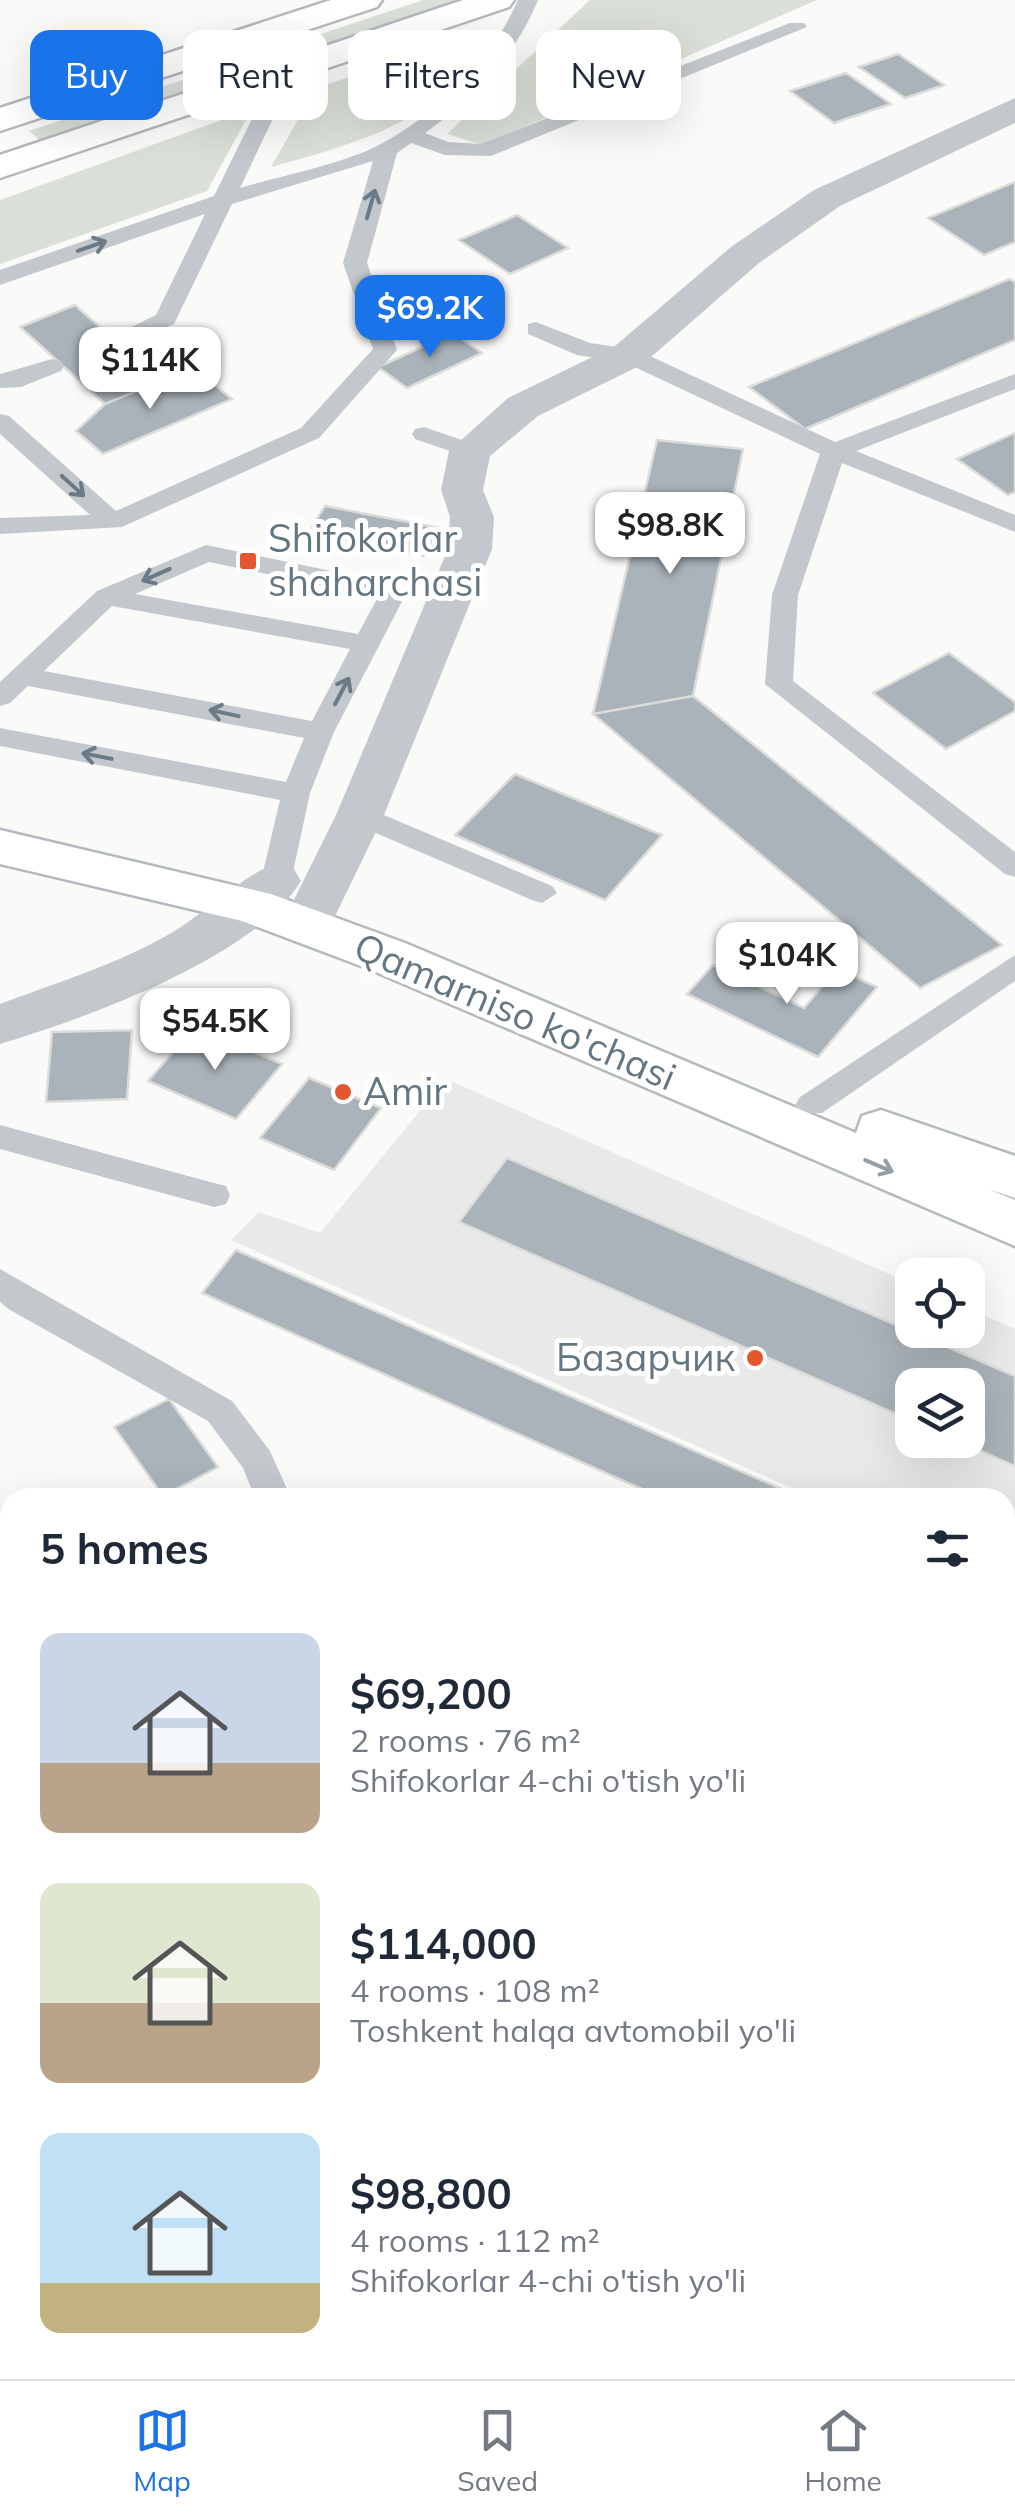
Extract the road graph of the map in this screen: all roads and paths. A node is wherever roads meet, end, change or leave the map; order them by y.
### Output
1 (365, 0) edge
2 (497, 0) edge
3 (528, 0) edge
4 (797, 27) dead end
5 (328, 57) edge
6 (183, 106) edge
7 (1015, 109) edge
8 (0, 120) edge
9 (262, 120) edge
10 (409, 134) junction
11 (387, 150) junction
12 (0, 167) edge
13 (226, 199) junction
14 (0, 278) edge
15 (536, 330) dead end
16 (127, 335) dead end
17 (629, 356) junction
18 (52, 366) dead end
19 (0, 381) edge
20 (1015, 381) edge
21 (0, 421) edge
22 (424, 434) dead end
23 (470, 451) junction
24 (834, 452) junction
25 (114, 522) junction
26 (1015, 524) edge
27 (0, 526) edge
28 (106, 597) junction
29 (367, 644) junction
30 (24, 676) junction
31 (0, 697) edge
32 (320, 732) junction
33 (0, 737) edge
34 (296, 793) junction
35 (0, 815) edge
36 (360, 815) junction
37 (0, 847) edge
38 (1015, 867) edge
39 (542, 893) dead end
40 (289, 902) junction
41 (1015, 966) edge
42 (0, 1025) edge
43 (811, 1105) junction
44 (0, 1137) edge
45 (1015, 1178) edge
46 (214, 1196) dead end
47 (1015, 1224) edge
48 (0, 1282) edge
49 (269, 1488) edge

1 - 8 main road
2 - 5 main road
3 - 10 lane
4 - 10 lane
6 - 12 main road
7 - 17 street
9 - 13 lane
10 - 11 lane
11 - 13 lane
25 -> 11 lane
14 -> 13 lane
13 - 16 lane
15 - 17 lane
17 - 23 street
17 - 24 lane
18 - 19 lane
20 - 24 lane
21 -> 25 lane
22 - 23 lane
23 - 36 street
24 - 26 lane
24 - 38 lane
25 - 27 lane
28 - 29 lane
29 -> 28 lane
28 - 30 lane
32 -> 29 lane
30 - 31 lane
32 -> 30 lane
32 - 34 lane
34 -> 33 lane
34 - 40 lane
35 - 40 main road, Qamarniso ko'chasi
36 - 39 lane
36 - 40 street
37 - 40 main road, Qamarniso ko'chasi
40 - 42 street
40 - 43 main road, Qamarniso ko'chasi
40 -> 47 main road, Qamarniso ko'chasi
41 - 43 lane
43 - 45 main road, Qamarniso ko'chasi
44 - 46 lane
48 - 49 lane

